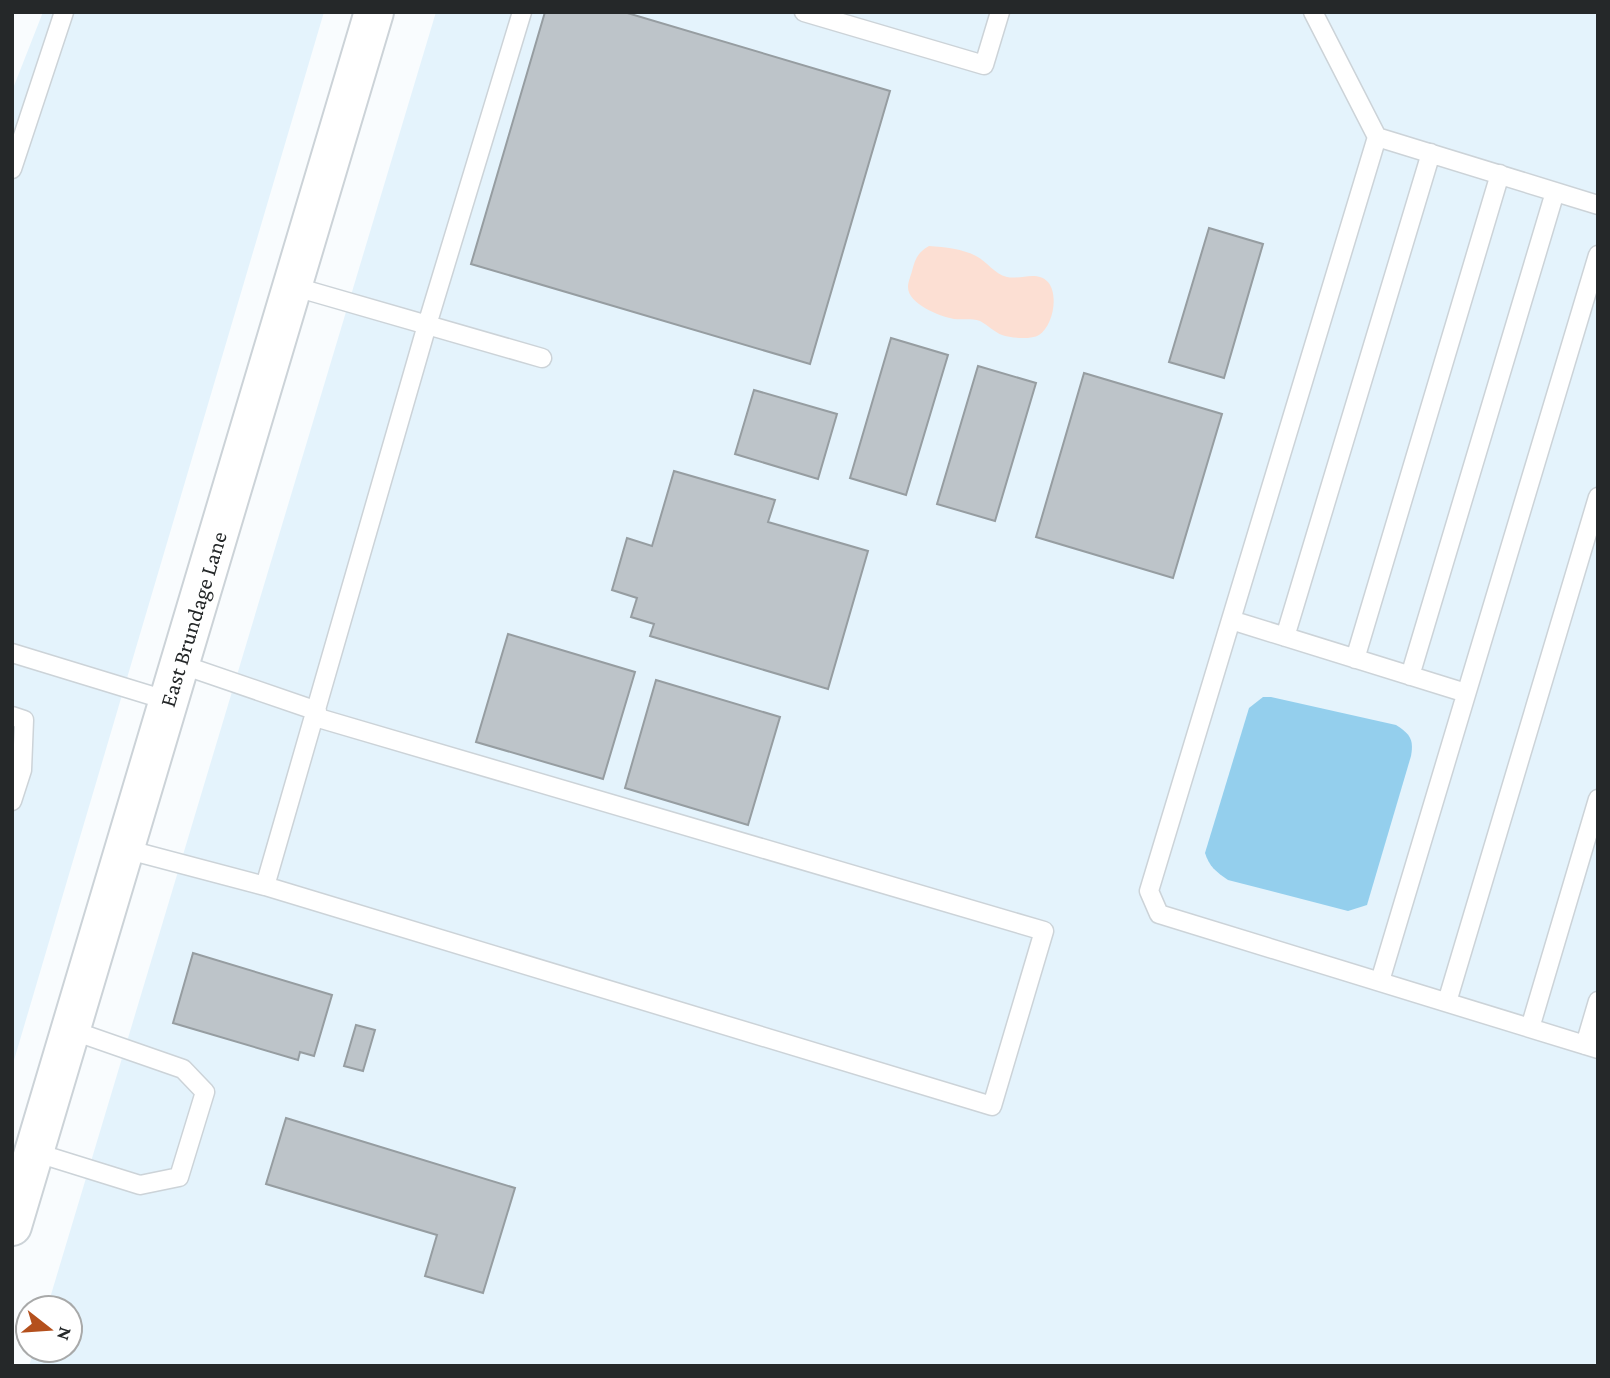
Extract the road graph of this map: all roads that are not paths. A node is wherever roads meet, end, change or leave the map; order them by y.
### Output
1 (64, 12) edge
2 (374, 12) edge
3 (522, 12) edge
4 (804, 12) edge
5 (1000, 12) edge
6 (1313, 12) edge
7 (1377, 136) junction
8 (1431, 153) junction
9 (12, 169) edge
10 (1500, 174) junction
11 (1555, 192) junction
12 (1598, 205) edge
13 (1598, 255) edge
14 (292, 286) junction
15 (427, 325) junction
16 (542, 358) dead end
17 (1598, 497) edge
18 (1231, 620) junction
19 (1285, 637) junction
20 (12, 653) edge
21 (1355, 659) junction
22 (180, 664) junction
23 (1410, 676) junction
24 (1466, 693) junction
25 (169, 701) junction
26 (316, 714) junction
27 (12, 716) edge
28 (1598, 799) edge
29 (12, 801) edge
30 (125, 849) junction
31 (265, 886) junction
32 (1381, 981) junction
33 (1598, 1001) edge
34 (1447, 1002) junction
35 (1530, 1028) junction
36 (71, 1030) junction
37 (1591, 1047) edge
38 (34, 1152) junction
39 (14, 1216) edge

1 - 9 lane
2 - 14 main road, East Brundage Lane
3 - 15 lane
4 - 5 lane
6 - 7 lane
7 - 8 lane
7 - 18 lane
8 - 10 lane
8 - 19 lane
10 - 11 lane
10 - 21 lane
11 - 12 lane
11 - 23 lane
13 - 24 lane
14 - 15 lane
14 - 22 main road, East Brundage Lane
15 - 16 lane
15 - 26 lane
17 - 34 lane
18 - 19 lane
18 - 32 lane
19 - 21 lane
20 - 25 lane
21 - 23 lane
22 - 25 main road, East Brundage Lane
22 - 26 lane
23 - 24 lane
24 - 32 lane
25 - 30 main road, East Brundage Lane
26 - 31 lane
26 - 31 lane
27 - 29 lane
28 - 35 lane
30 - 31 lane
30 - 36 main road, East Brundage Lane
32 - 34 lane
33 - 37 lane
34 - 35 lane
35 - 37 lane
36 - 38 main road, East Brundage Lane
36 - 38 lane
38 - 39 main road, East Brundage Lane

